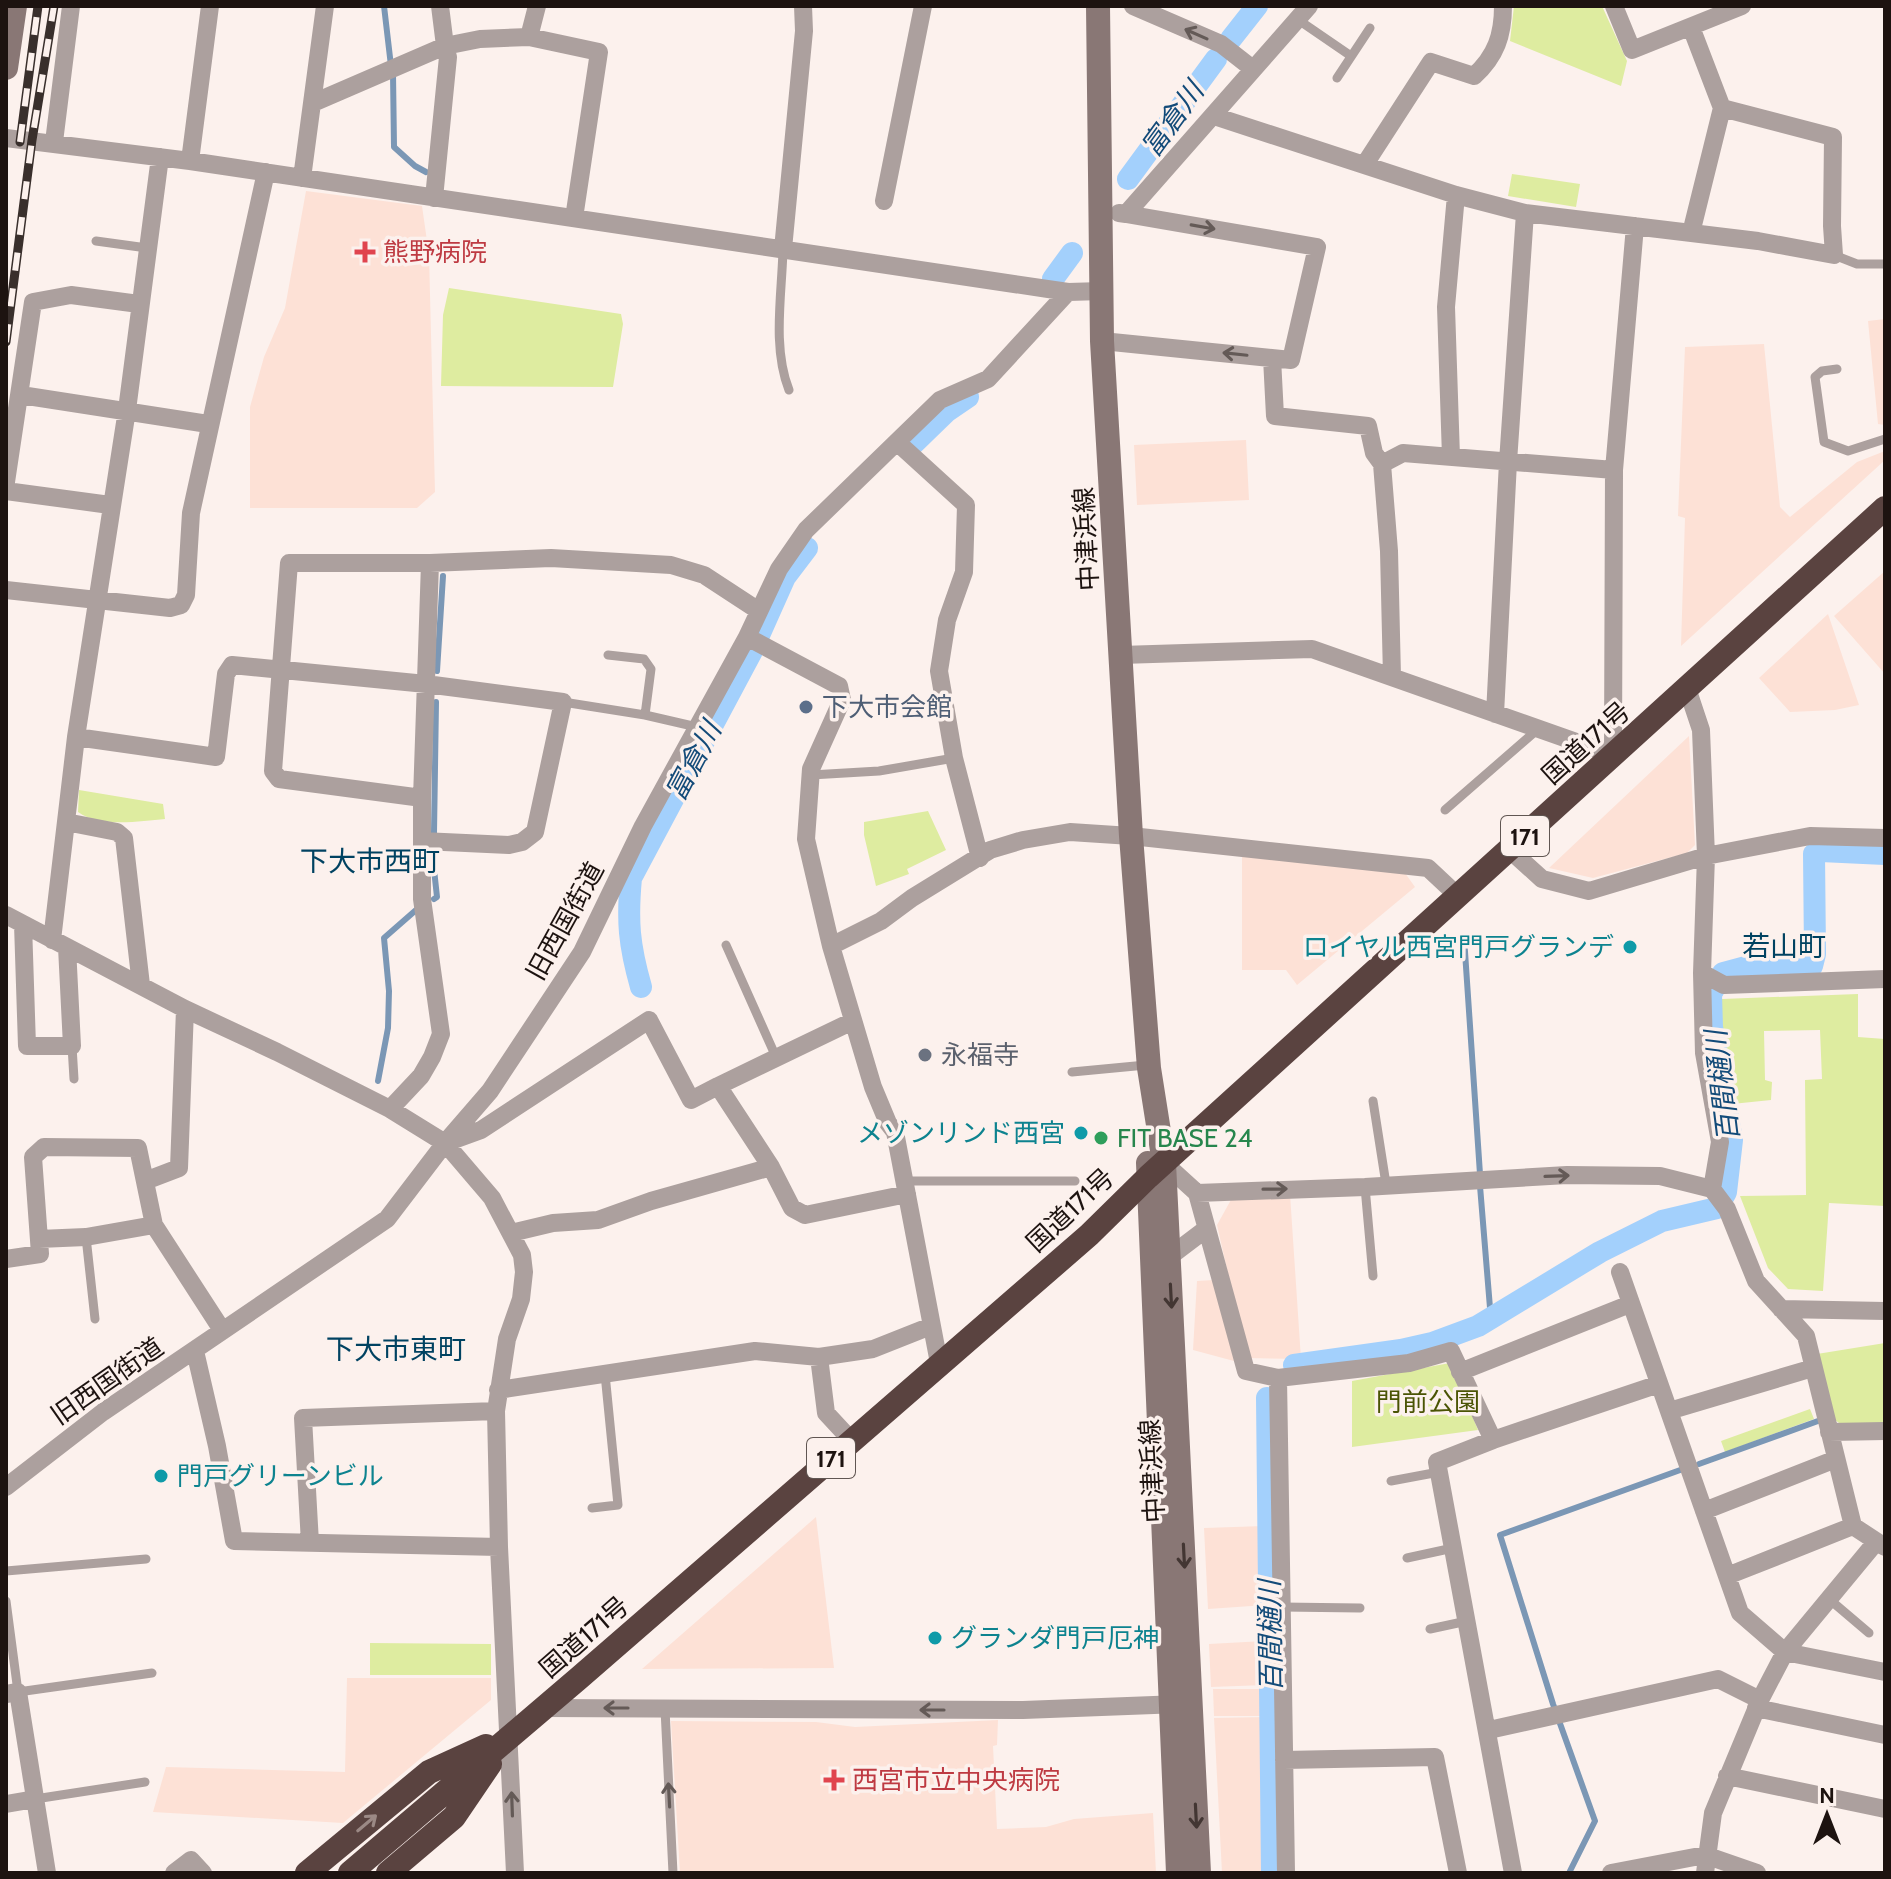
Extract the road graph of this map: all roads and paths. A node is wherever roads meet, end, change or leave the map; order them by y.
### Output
1 (15, 6) edge
2 (71, 6) edge
3 (210, 6) edge
4 (325, 6) edge
5 (440, 6) edge
6 (537, 6) edge
7 (803, 6) edge
8 (923, 6) edge
9 (1098, 6) edge
10 (1133, 6) edge
11 (1503, 6) edge
12 (1614, 6) edge
13 (1742, 6) edge
14 (1303, 13) edge
15 (1691, 27) junction
16 (1370, 28) dead end
17 (529, 37) junction
18 (445, 46) junction
19 (1351, 56) junction
20 (6, 68) edge
21 (1253, 69) junction
22 (1337, 78) dead end
23 (313, 103) junction
24 (1722, 108) junction
25 (1214, 116) junction
26 (6, 138) edge
27 (54, 142) junction
28 (160, 157) junction
29 (190, 161) junction
30 (1365, 164) junction
31 (266, 172) junction
32 (302, 178) junction
33 (1456, 195) junction
34 (434, 198) junction
35 (884, 201) dead end
36 (1100, 213) junction
37 (1525, 213) junction
38 (1126, 214) junction
39 (574, 218) junction
40 (1635, 226) junction
41 (1691, 233) junction
42 (96, 241) dead end
43 (147, 248) junction
44 (783, 249) junction
45 (1834, 255) junction
46 (1885, 264) edge
47 (1102, 291) junction
48 (1068, 292) junction
49 (139, 304) junction
50 (1102, 341) junction
51 (1272, 358) junction
52 (1837, 369) dead end
53 (789, 390) dead end
54 (21, 395) junction
55 (127, 410) junction
56 (208, 424) junction
57 (1885, 439) edge
58 (898, 443) junction
59 (1451, 457) junction
60 (1508, 462) junction
61 (1382, 464) junction
62 (1614, 470) junction
63 (6, 482) edge
64 (6, 491) edge
65 (110, 505) junction
66 (1885, 508) edge
67 (430, 563) junction
68 (6, 590) edge
69 (97, 600) junction
70 (759, 611) junction
71 (752, 639) junction
72 (608, 655) dead end
73 (1121, 655) junction
74 (281, 669) junction
75 (1392, 677) junction
76 (426, 684) junction
77 (1687, 688) junction
78 (563, 702) junction
79 (1495, 714) junction
80 (645, 715) junction
81 (697, 728) junction
82 (1538, 729) junction
83 (76, 737) junction
84 (1613, 755) junction
85 (954, 758) junction
86 (811, 775) junction
87 (422, 798) junction
88 (1445, 810) dead end
89 (66, 822) junction
90 (1131, 836) junction
91 (1885, 838) edge
92 (422, 841) junction
93 (1510, 850) junction
94 (1706, 856) junction
95 (980, 858) junction
96 (1459, 897) junction
97 (15, 920) edge
98 (60, 943) junction
99 (726, 945) dead end
100 (831, 946) junction
101 (1713, 979) junction
102 (1885, 979) edge
103 (141, 985) junction
104 (185, 1009) junction
105 (853, 1021) junction
106 (72, 1046) junction
107 (776, 1057) junction
108 (1149, 1067) junction
109 (1072, 1072) dead end
110 (74, 1079) dead end
111 (718, 1086) junction
112 (1373, 1101) dead end
113 (390, 1109) junction
114 (445, 1143) junction
115 (771, 1167) junction
116 (1156, 1170) junction
117 (145, 1181) junction
118 (1075, 1181) dead end
119 (1386, 1184) junction
120 (905, 1187) junction
121 (1365, 1187) junction
122 (1197, 1193) junction
123 (1717, 1195) junction
124 (154, 1225) junction
125 (1206, 1229) junction
126 (511, 1233) junction
127 (86, 1237) junction
128 (39, 1239) junction
129 (1169, 1257) junction
130 (6, 1259) edge
131 (1620, 1272) dead end
132 (1373, 1276) dead end
133 (1630, 1304) junction
134 (1781, 1309) junction
135 (1885, 1311) edge
136 (95, 1319) dead end
137 (931, 1326) junction
138 (222, 1330) junction
139 (195, 1351) junction
140 (819, 1357) junction
141 (939, 1363) junction
142 (1813, 1368) junction
143 (1460, 1372) junction
144 (605, 1374) junction
145 (1278, 1378) junction
146 (1659, 1384) junction
147 (498, 1390) junction
148 (496, 1411) junction
149 (1669, 1411) junction
150 (1885, 1431) edge
151 (1829, 1432) junction
152 (851, 1440) junction
153 (1493, 1440) junction
154 (1836, 1459) junction
155 (1439, 1472) junction
156 (1391, 1481) dead end
157 (6, 1487) edge
158 (592, 1508) dead end
159 (1704, 1511) junction
160 (1853, 1526) junction
161 (310, 1543) junction
162 (1880, 1544) edge
163 (499, 1547) junction
164 (1453, 1548) junction
165 (1407, 1558) dead end
166 (146, 1559) dead end
167 (6, 1571) edge
168 (1727, 1576) junction
169 (1829, 1599) junction
170 (6, 1601) edge
171 (1282, 1607) junction
172 (1360, 1608) dead end
173 (1467, 1621) junction
174 (1430, 1629) dead end
175 (1869, 1633) dead end
176 (1785, 1652) junction
177 (1885, 1672) edge
178 (152, 1673) dead end
179 (12, 1693) edge
180 (1181, 1704) junction
181 (1758, 1704) junction
182 (544, 1708) junction
183 (665, 1709) junction
184 (1489, 1730) junction
185 (1885, 1735) edge
186 (510, 1736) junction
187 (1284, 1760) junction
188 (1727, 1776) junction
189 (145, 1782) dead end
190 (35, 1799) junction
191 (6, 1804) edge
192 (1885, 1809) edge
193 (1705, 1864) edge
194 (47, 1873) edge
195 (174, 1873) edge
196 (203, 1873) edge
197 (307, 1873) edge
198 (350, 1873) edge
199 (388, 1873) edge
200 (515, 1873) edge
201 (673, 1873) edge
202 (1178, 1873) edge
203 (1199, 1873) edge
204 (1286, 1873) edge
205 (1458, 1873) edge
206 (1513, 1873) edge
207 (1611, 1873) edge
208 (1757, 1873) edge

1 - 20 street
2 - 27 street
3 - 29 street
4 - 23 street
5 - 18 street
6 - 17 street
7 - 44 street
8 - 35 street
9 - 36 street, 中津浜線
21 -> 10 street
11 - 30 street
12 - 15 street
13 - 15 street
14 - 19 lane
14 - 21 street
15 - 24 street
16 - 19 lane
17 - 18 street
17 - 39 street
18 - 23 street
18 - 34 street
19 - 22 lane
21 - 25 street
23 - 32 street
24 - 41 street
24 - 45 street
25 - 30 street
25 - 38 street
26 - 27 street
27 - 28 street
28 - 29 street
28 - 43 street
29 - 31 street
30 - 33 street
31 - 32 street
31 - 56 street
32 - 34 street
33 - 37 street
33 - 59 street
34 - 39 street
36 - 38 street
36 - 47 street, 中津浜線
37 - 40 street
37 - 60 street
38 -> 51 street
39 - 44 street
40 - 41 street
40 - 62 street
41 - 45 street
42 - 43 lane
43 - 49 street
44 - 48 street
44 - 53 lane
45 - 46 lane
47 - 48 street
47 - 50 street, 中津浜線
48 - 58 street, 旧西国街道
49 - 54 street
49 - 55 street
51 -> 50 street
50 - 73 street, 中津浜線
51 - 61 street
52 - 57 lane
54 - 55 street
54 - 63 street
55 - 56 street
55 - 65 street
56 - 69 street
58 - 70 street, 旧西国街道
58 - 85 street
59 - 60 street
59 - 61 street
60 - 62 street
60 - 79 street
61 - 75 street
62 - 84 street
64 - 65 street
65 - 69 street
66 - 77 highway, 国道171号 / 171
67 - 70 street
67 - 74 street
67 - 76 street
68 - 69 street
69 - 83 street
70 - 71 street, 旧西国街道
71 - 81 street, 旧西国街道
71 - 86 street
72 - 80 lane
73 - 75 street
73 - 90 street, 中津浜線
74 - 76 street
74 - 83 street
74 - 87 street
75 - 79 street
76 - 78 street
76 - 87 street
77 - 84 highway, 国道171号 / 171
77 - 94 street
78 - 80 lane
78 - 92 street
79 - 82 street
80 - 81 lane
81 - 114 street, 旧西国街道
82 - 84 street
82 - 88 lane
83 - 89 street
84 - 93 highway, 国道171号 / 171
85 - 86 lane
85 - 95 street
86 - 100 street
87 - 92 street
89 - 98 street
89 - 103 street
90 - 95 street
90 - 96 street
90 - 108 street, 中津浜線
91 - 94 street
92 - 113 street
93 - 94 street
93 - 96 highway, 国道171号 / 171
94 - 101 street
95 - 100 street
96 - 116 highway, 国道171号 / 171
97 - 98 street
97 - 106 street
98 - 103 street
98 - 106 street
99 - 107 lane
100 - 105 street
101 - 102 street
101 - 123 street
103 - 104 street
104 - 113 street
104 - 117 street
105 - 107 street
105 - 120 street
106 - 110 lane
107 - 111 street
108 - 109 lane
108 - 116 street, 中津浜線
111 - 114 street
111 - 115 street
112 - 119 lane
113 - 114 street
114 - 126 street
114 - 138 street, 旧西国街道
115 - 120 street
115 - 126 street
116 - 122 street
116 - 129 street, 中津浜線
116 - 141 highway, 国道171号 / 171
116 - 180 street, 中津浜線
117 - 124 street
117 - 128 street
118 - 120 lane
119 - 121 street
119 -> 123 street
120 - 137 street
122 -> 121 street
121 - 132 lane
122 - 125 street
123 - 134 street
124 - 127 street
124 - 138 street
125 - 129 street
125 - 145 street
126 - 147 street
127 - 128 street
127 - 136 lane
128 - 130 street
129 -> 180 street, 中津浜線
131 - 133 street
133 - 143 street
133 - 146 street
134 - 135 street
134 - 142 street
137 - 140 street
137 - 141 street
138 - 139 street, 旧西国街道
139 - 157 street, 旧西国街道
139 - 161 street
140 - 144 street
140 - 152 street
141 - 152 highway, 国道171号 / 171
142 - 149 street
142 - 151 street
143 - 145 street
143 - 153 street
144 - 147 street
144 - 158 lane
145 - 171 street
146 - 149 street
146 - 153 street
147 - 148 street
148 - 161 street
148 - 163 street
149 - 159 street
150 - 151 street
151 - 154 street
152 - 182 highway, 国道171号 / 171
153 - 155 street
154 - 159 street
154 - 160 street
155 - 156 lane
155 - 164 street
159 - 168 street
160 - 162 street
160 - 168 street
161 - 163 street
162 - 169 street
163 - 186 street
164 - 165 lane
164 - 173 street
166 - 167 lane
168 - 176 street
169 - 175 lane
169 - 176 street
170 - 179 lane
171 - 172 lane
171 - 187 street
173 - 174 lane
173 - 184 street
176 - 177 street
176 - 181 street
178 - 179 lane
179 - 190 street
180 -> 183 street
180 - 202 street, 中津浜線
180 -> 203 street, 中津浜線
181 - 184 street
181 - 185 street
181 - 188 street
183 -> 182 street
182 - 186 highway, 国道171号 / 171
201 -> 183 lane
184 - 206 street
197 -> 186 highway, 171
186 - 198 highway, 国道171号 / 171
186 - 199 highway, 171
200 -> 186 street
187 - 204 street
187 - 205 street
188 - 192 street
188 - 193 street
189 - 190 lane
190 - 191 street
190 - 194 street
193 - 207 street
193 - 208 street
195 - 196 street

